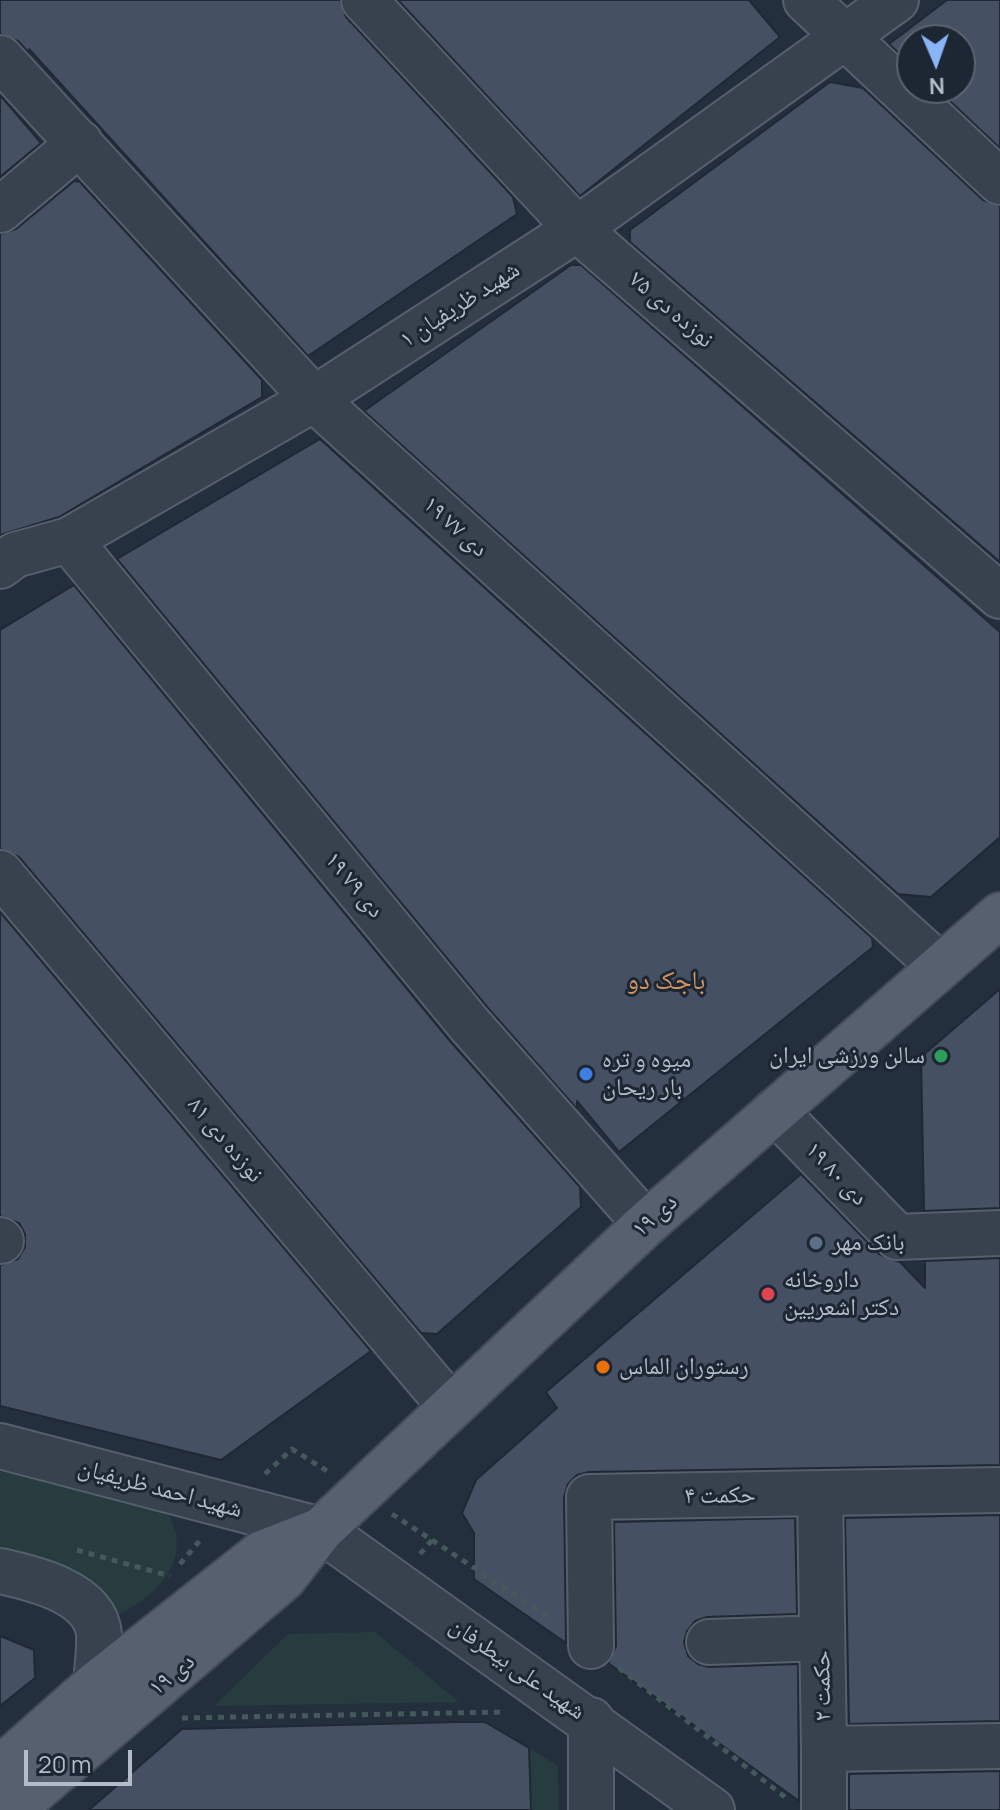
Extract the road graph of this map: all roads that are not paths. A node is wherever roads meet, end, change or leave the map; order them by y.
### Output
1 (364, 0) edge
2 (806, 0) edge
3 (896, 0) edge
4 (843, 38) junction
5 (0, 58) edge
6 (80, 143) junction
7 (1000, 182) edge
8 (0, 210) edge
9 (577, 229) junction
10 (314, 399) junction
11 (69, 540) junction
12 (0, 566) edge
13 (1000, 596) edge
14 (0, 873) edge
15 (1000, 915) edge
16 (940, 966) junction
17 (775, 1111) junction
18 (646, 1224) junction
19 (1000, 1233) edge
20 (451, 1407) junction
21 (0, 1446) edge
22 (1000, 1490) edge
23 (820, 1495) junction
24 (321, 1530) junction
25 (0, 1571) edge
26 (822, 1638) junction
27 (709, 1642) dead end
28 (591, 1646) dead end
29 (96, 1684) junction
30 (591, 1720) junction
31 (1000, 1746) edge
32 (824, 1749) junction
33 (0, 1769) edge
34 (12, 1810) edge
35 (591, 1810) edge
36 (712, 1810) edge
37 (824, 1810) edge

1 - 9 street, نوزده دی ۷۵
2 - 4 street
3 - 4 street, شهید ظریفیان ۱
4 - 7 street
4 - 9 street, شهید ظریفیان ۱
5 - 6 street, ۱۹ دی ۷۷
6 - 8 street
6 - 10 street, ۱۹ دی ۷۷
9 - 10 street, شهید ظریفیان ۱
9 - 13 street, نوزده دی ۷۵
10 - 11 street, شهید ظریفیان ۱
10 - 16 street, ۱۹ دی ۷۷
11 - 12 street, شهید ظریفیان ۱
11 - 18 street, ۱۹ دی ۷۹
14 - 20 street, نوزده دی ۸۱
15 - 16 main road, ۱۹ دی
16 - 17 main road, ۱۹ دی
17 - 18 main road, ۱۹ دی
17 - 19 street, ۱۹ دی ۸۰
18 - 20 main road, ۱۹ دی
20 - 24 main road, ۱۹ دی
21 - 24 street, شهید احمد ظریفیان
22 - 23 street, حکمت ۴
23 - 26 street, حکمت ۲
23 - 28 street, حکمت ۴
24 - 29 main road, ۱۹ دی
24 - 30 street, شهید علی بیطرفان
24 - 34 main road, ۱۹ دی
25 - 29 street
26 - 27 street
26 - 32 street, حکمت ۲
29 - 33 main road, ۱۹ دی
30 - 35 street
30 - 36 street, شهید علی بیطرفان
31 - 32 street, حکمت ۲
32 - 37 street

